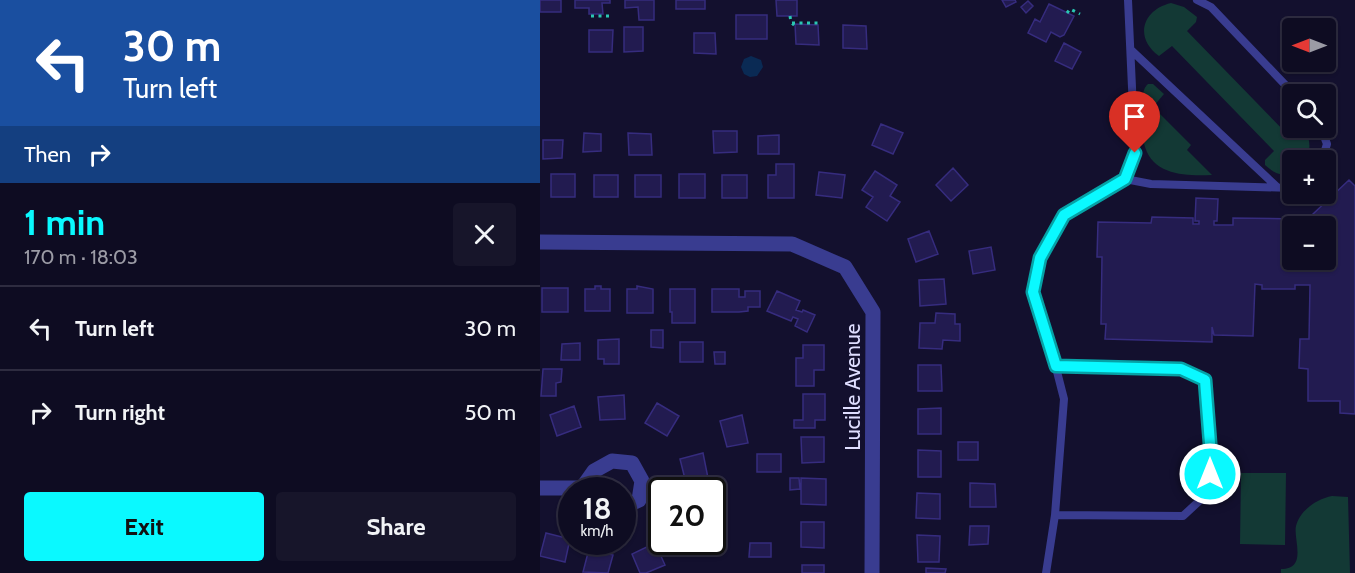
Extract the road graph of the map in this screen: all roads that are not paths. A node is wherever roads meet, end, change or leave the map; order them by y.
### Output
1 (1128, 0) edge
2 (1197, 0) edge
3 (1131, 50) junction
4 (1284, 84) edge
5 (1125, 179) junction
6 (1277, 187) junction
7 (1282, 187) edge
8 (540, 242) edge
9 (1056, 366) junction
10 (591, 477) edge
11 (540, 488) edge
12 (558, 488) edge
13 (636, 501) edge
14 (1055, 515) junction
15 (872, 573) edge
16 (1046, 573) edge

1 - 3 lane
2 - 4 lane
3 - 5 lane
3 - 6 lane
5 - 6 lane
5 - 9 lane
6 - 7 lane
8 - 15 street, Lucille Avenue
9 - 14 lane
9 - 14 lane
10 - 13 street
11 - 12 street
14 - 16 lane

